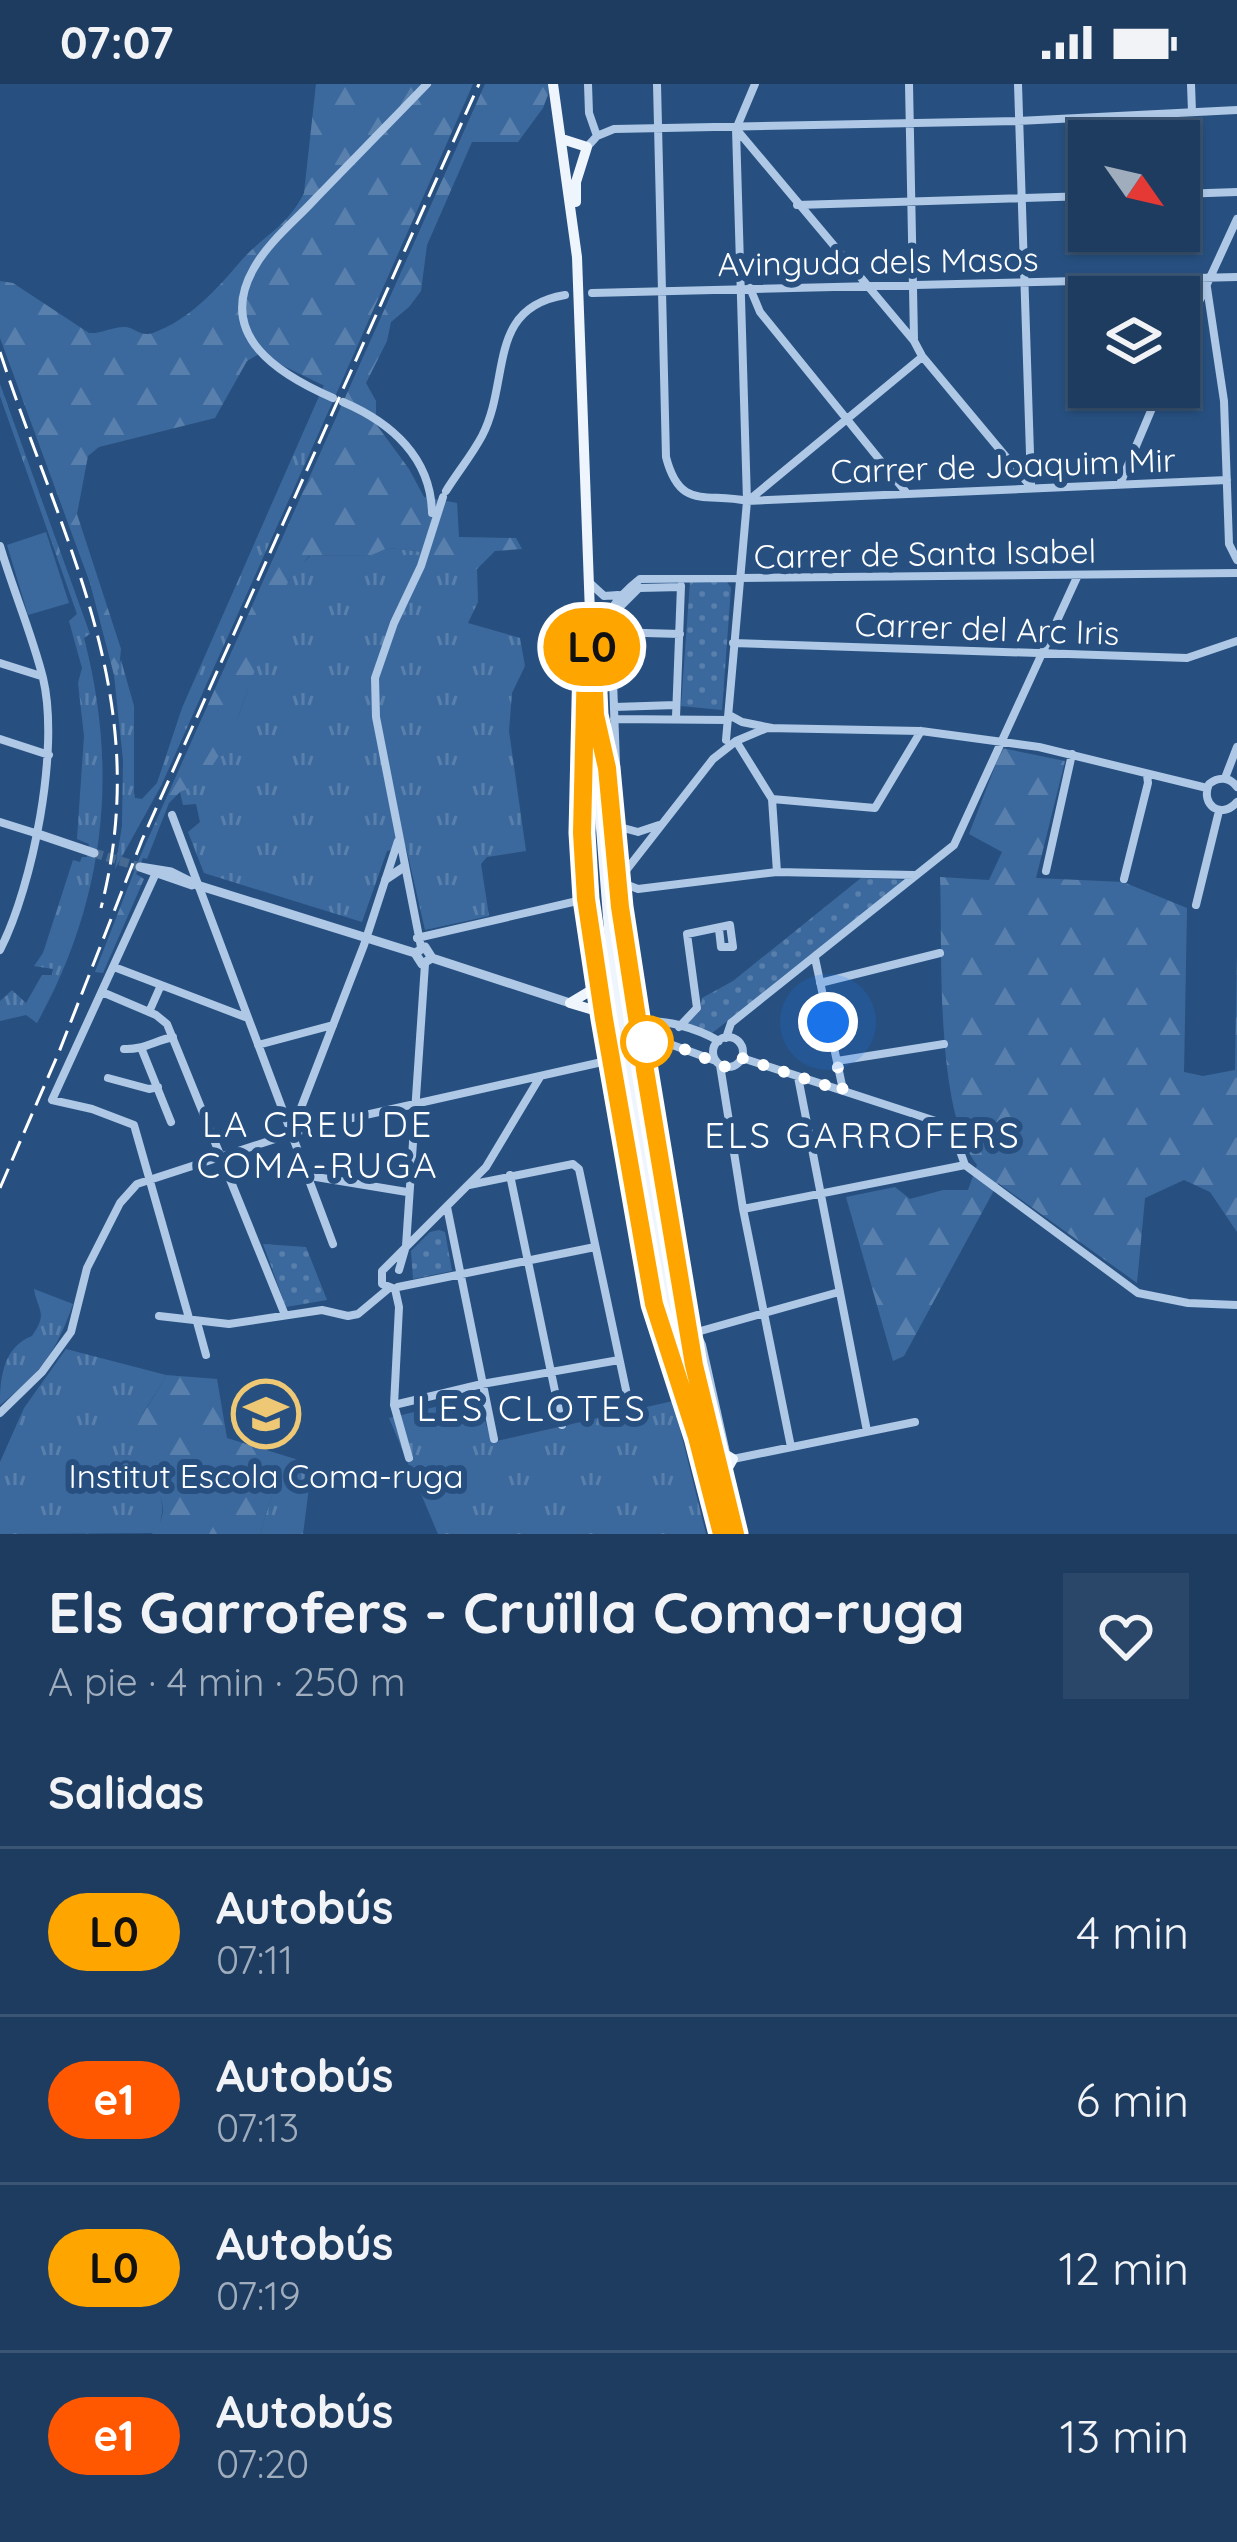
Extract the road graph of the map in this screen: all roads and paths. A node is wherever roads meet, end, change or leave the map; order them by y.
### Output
1 (427, 84) edge
2 (553, 84) edge
3 (588, 84) edge
4 (657, 84) edge
5 (754, 84) edge
6 (908, 84) edge
7 (1018, 84) edge
8 (1191, 84) edge
9 (1237, 110) edge
10 (1192, 112) junction
11 (1018, 121) junction
12 (910, 123) junction
13 (736, 129) junction
14 (656, 131) junction
15 (597, 136) junction
16 (561, 139) junction
17 (586, 147) junction
18 (1237, 192) edge
19 (1200, 193) edge
20 (1068, 197) edge
21 (1022, 199) junction
22 (912, 201) junction
23 (797, 205) junction
24 (572, 216) junction
25 (1237, 219) edge
26 (1237, 277) edge
27 (1207, 279) junction
28 (1027, 282) junction
29 (912, 283) junction
30 (867, 284) junction
31 (744, 288) junction
32 (661, 290) junction
33 (592, 293) dead end
34 (565, 295) dead end
35 (1200, 296) edge
36 (739, 308) junction
37 (760, 312) junction
38 (914, 340) junction
39 (922, 356) junction
40 (1237, 400) edge
41 (1224, 401) junction
42 (1152, 408) edge
43 (846, 417) junction
44 (1227, 480) junction
45 (771, 481) junction
46 (1120, 484) junction
47 (1031, 488) junction
48 (439, 491) junction
49 (906, 492) junction
50 (780, 499) junction
51 (748, 501) junction
52 (0, 546) edge
53 (1237, 560) edge
54 (1237, 573) edge
55 (1078, 575) junction
56 (740, 579) junction
57 (590, 582) junction
58 (681, 583) junction
59 (0, 586) edge
60 (12, 586) junction
61 (620, 594) junction
62 (610, 632) junction
63 (680, 634) junction
64 (1237, 641) edge
65 (734, 643) junction
66 (592, 653) junction
67 (1040, 655) junction
68 (0, 663) edge
69 (43, 676) junction
70 (676, 705) junction
71 (614, 706) junction
72 (595, 715) junction
73 (729, 717) junction
74 (676, 718) junction
75 (614, 719) junction
76 (714, 720) junction
77 (772, 728) junction
78 (920, 731) junction
79 (0, 740) edge
80 (731, 742) junction
81 (1001, 743) junction
82 (1237, 747) edge
83 (1072, 754) junction
84 (49, 755) junction
85 (1147, 775) junction
86 (1225, 778) junction
87 (1237, 787) edge
88 (1207, 788) junction
89 (772, 799) junction
90 (1237, 802) edge
91 (1219, 811) junction
92 (172, 815) dead end
93 (0, 822) edge
94 (660, 824) junction
95 (615, 825) junction
96 (35, 833) junction
97 (399, 836) junction
98 (94, 853) tunnel mouth
99 (404, 867) junction
100 (1046, 871) dead end
101 (777, 872) junction
102 (155, 875) junction
103 (916, 875) junction
104 (386, 879) junction
105 (1124, 879) dead end
106 (622, 881) junction
107 (193, 882) junction
108 (638, 889) junction
109 (586, 899) junction
110 (1196, 904) dead end
111 (620, 907) junction
112 (719, 929) dead end
113 (366, 938) junction
114 (2, 943) edge
115 (418, 946) junction
116 (940, 953) dead end
117 (815, 957) junction
118 (428, 961) junction
119 (114, 967) junction
120 (598, 977) junction
121 (820, 983) junction
122 (161, 985) junction
123 (102, 992) junction
124 (572, 1003) junction
125 (149, 1012) junction
126 (606, 1014) junction
127 (246, 1017) junction
128 (635, 1023) junction
129 (167, 1024) junction
130 (333, 1025) junction
131 (679, 1027) junction
132 (608, 1033) junction
133 (172, 1037) junction
134 (723, 1039) junction
135 (158, 1040) junction
136 (667, 1042) junction
137 (944, 1044) dead end
138 (258, 1046) junction
139 (124, 1048) dead end
140 (142, 1050) junction
141 (646, 1057) junction
142 (742, 1058) junction
143 (611, 1060) junction
144 (836, 1060) junction
145 (718, 1063) junction
146 (541, 1077) junction
147 (798, 1077) junction
148 (108, 1078) dead end
149 (158, 1087) junction
150 (843, 1091) junction
151 (412, 1106) junction
152 (171, 1122) dead end
153 (291, 1132) junction
154 (142, 1149) junction
155 (220, 1159) junction
156 (492, 1160) junction
157 (965, 1165) junction
158 (308, 1175) junction
159 (510, 1175) junction
160 (498, 1178) junction
161 (150, 1180) junction
162 (137, 1184) junction
163 (469, 1185) junction
164 (408, 1192) junction
165 (818, 1193) junction
166 (447, 1206) junction
167 (743, 1209) junction
168 (333, 1244) dead end
169 (406, 1246) junction
170 (596, 1247) junction
171 (527, 1260) junction
172 (387, 1268) junction
173 (459, 1275) junction
174 (397, 1282) junction
175 (839, 1292) junction
176 (1237, 1305) edge
177 (764, 1313) junction
178 (285, 1315) junction
179 (159, 1316) dead end
180 (193, 1319) junction
181 (697, 1332) junction
182 (206, 1355) dead end
183 (619, 1360) junction
184 (694, 1365) junction
185 (550, 1373) junction
186 (482, 1384) junction
187 (629, 1404) dead end
188 (394, 1405) junction
189 (0, 1413) edge
190 (915, 1422) dead end
191 (562, 1425) dead end
192 (867, 1431) junction
193 (712, 1436) junction
194 (697, 1437) junction
195 (494, 1439) dead end
196 (791, 1447) junction
197 (409, 1458) dead end
198 (730, 1458) junction
199 (722, 1478) junction
200 (722, 1534) edge
201 (735, 1534) edge

1 - 48 street
2 - 16 main road
3 - 15 street
4 - 14 street, Carrer de Joaquim Mir
5 - 13 street
6 - 12 street
7 - 11 street
8 - 10 street
9 - 10 street
10 - 11 street
11 - 12 street
11 - 21 street
12 - 13 street
12 - 22 street
13 - 14 street
13 - 23 street
13 - 31 street
14 - 15 street
14 - 32 street, Carrer de Joaquim Mir
15 - 17 street
16 - 17 main road
16 - 24 main road
17 - 24 main road
18 - 19 street
20 - 21 street
21 - 22 street
21 - 28 street
22 - 23 street
22 - 29 street
23 - 30 street
24 - 57 main road
25 - 27 street
26 - 27 street, Avinguda dels Masos
27 - 28 street, Avinguda dels Masos
27 - 35 street
27 - 41 street
28 - 29 street, Avinguda dels Masos
28 - 47 street
29 - 30 street, Avinguda dels Masos
29 - 38 street
30 - 31 street, Avinguda dels Masos
30 - 38 street
31 - 32 street, Avinguda dels Masos
31 - 36 street
31 - 37 street
32 - 33 street, Avinguda dels Masos
32 - 51 street, Carrer de Joaquim Mir
34 - 48 street
36 - 37 street
36 - 51 street
37 - 43 street
38 - 39 street
39 - 43 street
39 - 47 street
40 - 41 street
41 - 44 street
42 - 46 street
43 - 45 street
43 - 49 street
44 - 46 street, Carrer de Joaquim Mir
44 - 53 street
45 - 50 street
45 - 51 street
46 - 47 street, Carrer de Joaquim Mir
47 - 49 street, Carrer de Joaquim Mir
48 - 97 street
49 - 50 street, Carrer de Joaquim Mir
50 - 51 street, Carrer de Joaquim Mir
51 - 56 street
52 - 60 street
54 - 55 street, Carrer de Santa Isabel
55 - 56 street, Carrer de Santa Isabel
55 - 67 street
56 - 58 street, Carrer de Santa Isabel
56 - 65 street
57 - 61 street
57 - 66 main road
58 - 61 street, Carrer de Santa Isabel
58 - 62 street
58 - 63 street
59 - 60 street
60 - 69 street
61 - 66 street
62 - 63 street
62 - 71 street
63 - 70 street
64 - 67 street, Carrer del Arc Iris
65 - 67 street, Carrer del Arc Iris
65 - 73 street
66 - 72 main road
66 - 109 main road
67 - 81 street
68 - 69 street
69 - 84 street
70 - 71 street
70 - 74 street
71 - 75 street
72 - 95 main road
72 - 194 main road
73 - 76 street
73 - 77 street
73 - 80 street
74 - 75 street
74 - 76 street
75 - 95 street
76 - 80 street
77 - 78 street
77 - 80 street
78 - 81 street
78 - 89 street
79 - 84 street
80 - 89 street
80 - 94 street
81 - 83 street
81 - 103 street
82 - 86 street
83 - 85 street
83 - 100 street
84 - 96 street
85 - 88 street
85 - 105 street
86 - 87 street
86 - 88 street
88 - 91 street
89 - 101 street
90 - 91 street
91 - 110 street
92 - 107 street
93 - 96 street
94 - 95 street
94 - 106 street
95 - 106 main road
96 - 98 street
96 - 114 street
97 - 99 street
97 - 104 street
99 - 104 street
99 - 115 street
101 - 103 street
101 - 108 street
102 - 107 street
102 - 107 street
102 - 119 street
103 - 117 street
104 - 113 street
106 - 108 street
106 - 111 main road
107 - 113 street
107 - 127 street
108 - 111 street
109 - 115 street
109 - 120 main road
111 - 128 main road
112 - 131 street
113 - 115 street
113 - 130 street
115 - 118 street
116 - 121 street
117 - 121 street
117 - 134 street
118 - 124 street
118 - 151 street
119 - 122 street
119 - 123 street
120 - 124 main road
120 - 126 main road
121 - 144 street
122 - 125 street
122 - 127 street
123 - 125 street
123 - 154 street
124 - 126 main road
124 - 132 main road
125 - 129 street
126 - 128 main road
126 - 132 main road
127 - 138 street
128 - 131 street
128 - 136 street
128 - 141 main road
129 - 133 street
129 - 135 street
130 - 138 street
130 - 153 street
131 - 134 street
132 - 143 main road
133 - 135 street
133 - 155 street
134 - 142 street
134 - 145 street
135 - 140 street
136 - 141 street
136 - 145 street
137 - 144 street
138 - 153 street
139 - 140 street
140 - 149 street
141 - 181 street
141 - 184 main road
142 - 145 street
142 - 147 street
143 - 146 street
143 - 194 main road
144 - 150 street
145 - 167 street
146 - 151 street
146 - 156 street
147 - 150 street
147 - 165 street
148 - 149 street
149 - 152 street
150 - 157 street
151 - 153 street
151 - 164 street
153 - 155 street
153 - 158 street
154 - 161 street
154 - 162 street
155 - 161 street
155 - 178 street
156 - 160 street
156 - 163 street
157 - 165 street
157 - 176 street
158 - 164 street
158 - 168 street
159 - 160 street
159 - 170 street
159 - 171 street
160 - 163 street
161 - 162 street
161 - 180 street
162 - 189 street
163 - 166 street
164 - 169 street
165 - 167 street
165 - 175 street
166 - 169 street
166 - 173 street
167 - 177 street
169 - 172 street
169 - 174 street
170 - 171 street
170 - 183 street
171 - 173 street
171 - 185 street
172 - 174 street
172 - 174 street
173 - 174 street
173 - 186 street
174 - 178 street
174 - 188 street
175 - 177 street
175 - 192 street
177 - 181 street
177 - 196 street
178 - 180 street
179 - 180 street
180 - 182 street
181 - 184 street
181 - 198 street
183 - 185 street
183 - 187 street
184 - 193 main road
185 - 186 street
185 - 191 street
186 - 188 street
186 - 195 street
188 - 197 street
190 - 192 street
192 - 196 street
193 - 198 main road
193 - 199 main road
194 - 200 main road
196 - 198 street
198 - 199 main road
199 - 201 main road

